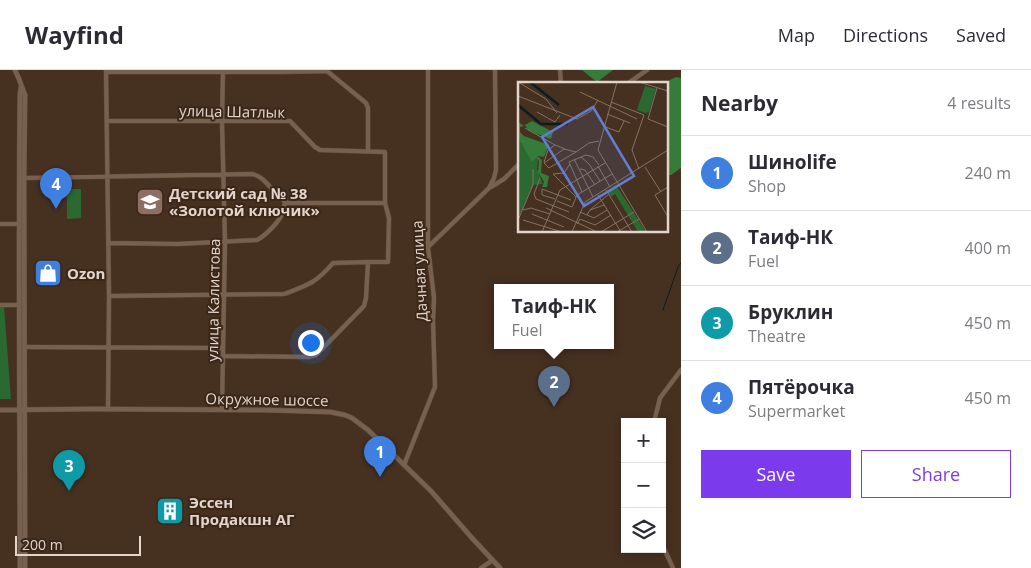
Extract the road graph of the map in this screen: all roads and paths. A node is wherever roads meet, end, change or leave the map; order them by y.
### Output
1 (14, 70) edge
2 (327, 70) edge
3 (428, 70) edge
4 (495, 70) edge
5 (647, 70) edge
6 (107, 71) edge
7 (223, 71) edge
8 (630, 82) edge
9 (22, 86) junction
10 (107, 121) junction
11 (222, 121) junction
12 (368, 151) junction
13 (518, 165) edge
14 (224, 174) junction
15 (108, 177) junction
16 (24, 178) junction
17 (489, 188) junction
18 (285, 202) junction
19 (385, 203) junction
20 (0, 224) edge
21 (18, 224) junction
22 (225, 242) junction
23 (108, 243) junction
24 (428, 247) junction
25 (368, 262) junction
26 (224, 295) junction
27 (109, 296) junction
28 (0, 304) edge
29 (20, 305) junction
30 (24, 347) junction
31 (109, 347) junction
32 (223, 348) junction
33 (223, 356) junction
34 (681, 370) edge
35 (108, 409) junction
36 (0, 410) edge
37 (22, 410) junction
38 (222, 410) junction
39 (655, 418) edge
40 (404, 465) junction
41 (666, 553) edge
42 (492, 560) junction
43 (20, 568) edge
44 (25, 568) edge
45 (481, 568) edge
46 (500, 568) edge
47 (673, 568) edge

1 - 9 street
2 - 7 street
2 - 12 street
3 - 24 street, Дачная улица
4 - 17 street
5 - 8 street
6 - 7 street
6 - 10 street
7 - 11 street, улица Калистова
9 - 16 street
9 - 21 street
10 - 11 street, улица Шатлык
10 - 15 street
11 - 12 street, улица Шатлык
11 - 14 street, улица Калистова
12 - 19 street, улица Шатлык
13 - 17 street
14 - 15 street
14 - 18 street
14 - 22 street, улица Калистова
15 - 16 street
15 - 23 street
16 - 30 street
17 - 24 street
18 - 19 street
18 - 22 street
19 - 25 street
20 - 21 street
21 - 29 street
22 - 23 street
22 - 26 street, улица Калистова
23 - 27 street
24 - 40 street, Дачная улица
25 - 26 street
25 - 33 street
26 - 27 street
26 - 32 street, улица Калистова
27 - 31 street
28 - 29 street
29 - 37 street
30 - 31 street
30 - 37 street
31 - 32 street
31 - 35 street
32 - 33 street, улица Калистова
33 - 38 street, улица Калистова
34 - 39 street
35 - 37 street, Окружное шоссе
35 - 38 street, Окружное шоссе
36 - 37 street, Окружное шоссе
37 - 43 street
37 - 44 street
38 - 40 street, Окружное шоссе
40 - 42 street, Окружное шоссе
41 - 47 street
42 - 45 street
42 - 46 street, Окружное шоссе

